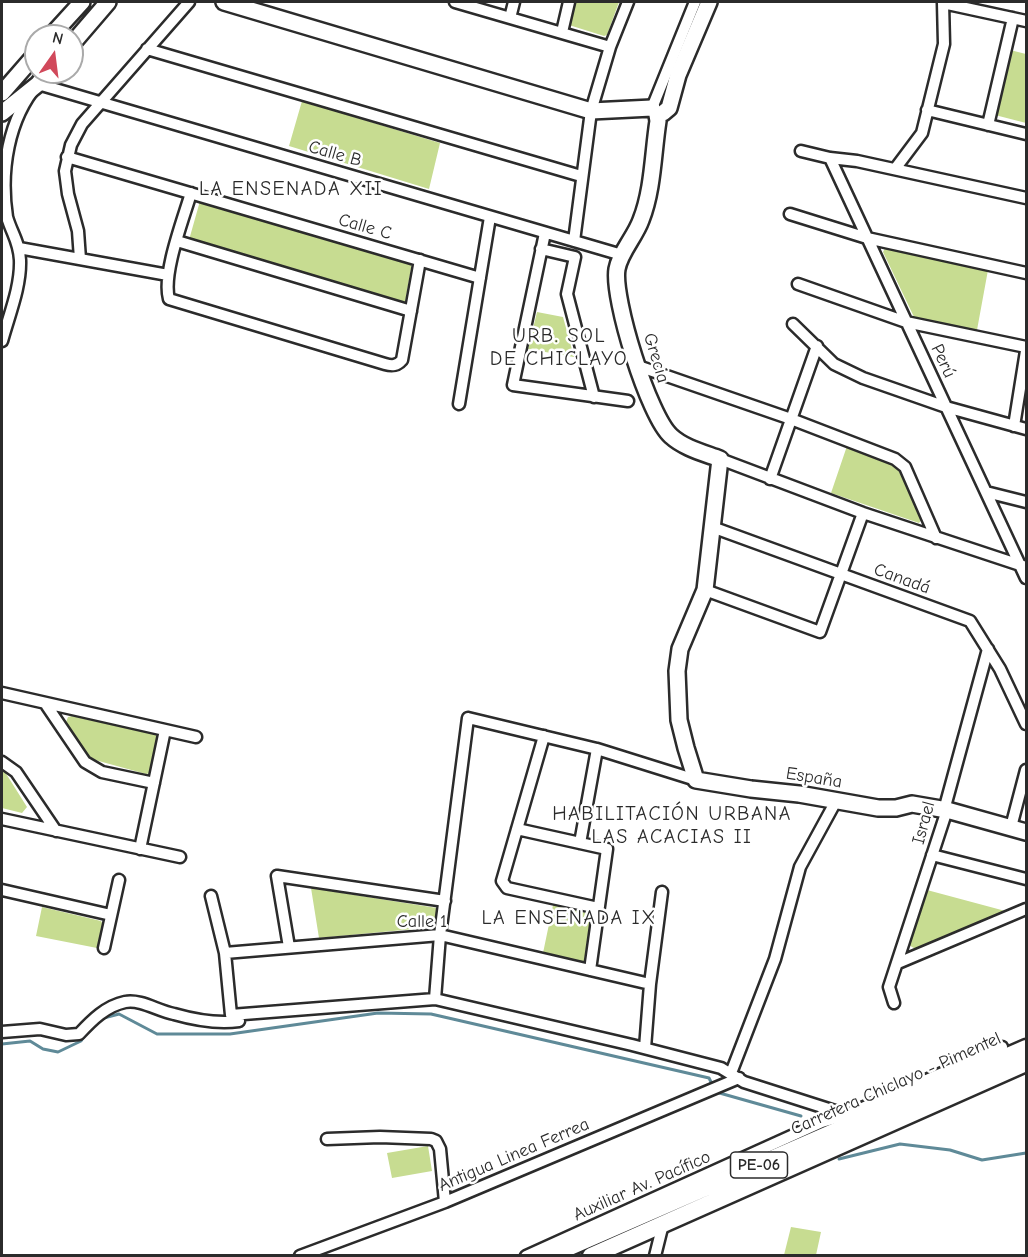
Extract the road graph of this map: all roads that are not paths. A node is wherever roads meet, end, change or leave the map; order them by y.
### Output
1 (82, 2) edge
2 (108, 2) edge
3 (189, 2) edge
4 (224, 2) edge
5 (455, 2) edge
6 (514, 2) edge
7 (569, 2) edge
8 (628, 2) edge
9 (694, 2) edge
10 (710, 2) edge
11 (944, 3) edge
12 (510, 18) junction
13 (1013, 18) junction
14 (1026, 21) edge
15 (62, 24) edge
16 (84, 30) edge
17 (562, 32) junction
18 (610, 47) junction
19 (147, 49) junction
20 (24, 68) edge
21 (36, 84) edge
22 (38, 84) edge
23 (58, 84) edge
24 (2, 93) edge
25 (101, 102) junction
26 (927, 110) junction
27 (591, 111) junction
28 (654, 111) junction
29 (2, 113) edge
30 (988, 125) junction
31 (1026, 134) edge
32 (801, 151) dead end
33 (68, 157) junction
34 (830, 159) junction
35 (895, 169) junction
36 (581, 176) junction
37 (191, 193) junction
38 (1026, 198) edge
39 (790, 213) dead end
40 (490, 217) junction
41 (545, 232) junction
42 (867, 238) junction
43 (177, 241) junction
44 (573, 241) junction
45 (19, 248) junction
46 (541, 249) junction
47 (622, 255) junction
48 (80, 259) junction
49 (420, 260) junction
50 (1026, 273) edge
51 (168, 275) junction
52 (480, 278) junction
53 (798, 284) dead end
54 (411, 310) junction
55 (906, 322) junction
56 (793, 324) dead end
57 (2, 341) edge
58 (817, 346) junction
59 (1026, 349) edge
60 (638, 366) junction
61 (594, 397) junction
62 (628, 402) dead end
63 (459, 404) dead end
64 (946, 407) junction
65 (791, 419) junction
66 (1014, 426) junction
67 (1026, 429) edge
68 (720, 459) junction
69 (770, 479) junction
70 (986, 492) junction
71 (1026, 502) edge
72 (862, 513) junction
73 (712, 528) junction
74 (936, 538) junction
75 (1023, 566) edge
76 (842, 574) junction
77 (1026, 578) edge
78 (705, 590) junction
79 (988, 649) junction
80 (2, 693) edge
81 (45, 703) junction
82 (1026, 724) edge
83 (165, 730) junction
84 (544, 736) junction
85 (196, 737) dead end
86 (597, 749) junction
87 (2, 762) edge
88 (1026, 770) edge
89 (696, 780) junction
90 (154, 783) junction
91 (836, 801) junction
92 (947, 810) junction
93 (2, 819) edge
94 (517, 830) junction
95 (1019, 830) edge
96 (56, 831) junction
97 (580, 843) junction
98 (140, 849) junction
99 (932, 855) junction
100 (180, 857) dead end
101 (1026, 879) edge
102 (119, 880) dead end
103 (2, 890) edge
104 (662, 892) dead end
105 (211, 896) dead end
106 (445, 901) junction
107 (598, 908) junction
108 (1026, 909) edge
109 (111, 915) junction
110 (440, 935) junction
111 (289, 947) junction
112 (104, 948) dead end
113 (225, 953) junction
114 (898, 963) junction
115 (590, 970) junction
116 (650, 984) junction
117 (435, 999) junction
118 (894, 1002) dead end
119 (239, 1021) dead end
120 (2, 1032) edge
121 (1026, 1039) edge
122 (1002, 1047) joint
123 (645, 1048) junction
124 (1026, 1048) edge
125 (1026, 1063) edge
126 (735, 1076) junction
127 (846, 1115) junction
128 (863, 1120) junction
129 (327, 1140) dead end
130 (445, 1202) junction
131 (659, 1216) junction
132 (300, 1256) edge
133 (526, 1256) edge
134 (549, 1256) edge
135 (591, 1256) edge
136 (655, 1256) edge

1 - 15 street
2 - 16 street
3 - 19 street
4 - 27 street
5 - 12 street
6 - 12 street
7 - 17 street
8 - 18 street
9 - 28 street
10 - 28 street
11 - 13 street
11 - 26 street
12 - 17 street
13 - 14 street
13 - 30 street
17 - 18 street
18 - 27 street
19 - 25 street
19 - 36 street
20 - 24 street
21 - 29 street
22 - 45 street
23 - 25 street, Calle B
25 - 33 street
25 - 40 street, Calle B
26 - 30 street
26 - 35 street
27 - 28 street
27 - 36 street
28 - 47 street, Grecia
30 - 31 street
32 - 34 street
33 - 37 street, Calle C
33 - 48 street
34 - 35 street
34 - 42 street, Perú
35 - 38 street
36 - 44 street
37 - 43 street
37 - 49 street, Calle C
39 - 42 street
40 - 41 street, Calle B
40 - 52 street
41 - 44 street, Calle B
41 - 46 street
42 - 50 street
42 - 55 street, Perú
43 - 51 street
43 - 54 street
44 - 47 street, Calle B
45 - 48 street
45 - 57 street
46 - 61 street
46 - 61 street
47 - 60 street, Grecia
48 - 51 street
49 - 52 street, Calle C
49 - 54 street
51 - 54 street
52 - 63 street
53 - 55 street
55 - 59 street
55 - 64 street, Perú
56 - 58 street
58 - 64 street
58 - 65 street
59 - 66 street
60 - 65 street
60 - 68 street, Grecia
61 - 62 street
64 - 66 street
64 - 70 street, Perú
65 - 69 street
65 - 74 street
66 - 67 street
68 - 69 street
68 - 73 street
69 - 72 street
70 - 71 street
70 - 75 street, Perú
72 - 74 street
72 - 76 street
73 - 76 street, Canadá
73 - 78 street
74 - 75 street
75 - 77 street, Perú
76 - 78 street
76 - 79 street, Canadá
78 - 89 street
79 - 82 street, Canadá
79 - 92 street, Israel
80 - 81 street
81 - 83 street
81 - 90 street
83 - 85 street
83 - 90 street
84 - 86 street, España
84 - 94 street
84 - 106 street, España
86 - 89 street, España
86 - 97 street
87 - 96 street
88 - 95 street
89 - 91 street, España
90 - 98 street
91 - 92 street, España
91 - 126 street
92 - 95 street, España
92 - 99 street, Israel
93 - 96 street
94 - 97 street
94 - 107 street
96 - 98 street
97 - 107 street
98 - 100 street
99 - 101 street
99 - 114 street, Israel
102 - 109 street
103 - 109 street
104 - 116 street
105 - 113 street
106 - 110 street
106 - 111 street
107 - 115 street
108 - 114 street
109 - 112 street
110 - 111 street, Calle 1
110 - 115 street, Calle 1
110 - 117 street
111 - 113 street, Calle 1
113 - 117 street
114 - 118 street, Israel
115 - 116 street, Calle 1
116 - 123 street
117 - 123 street
119 - 120 street
121 - 122 main road
122 - 127 street, Auxiliar Av. Pacífico
123 - 126 street
124 - 128 main road, Carretera Chiclayo - Pimentel / PE-06
125 - 131 main road, Carretera Chiclayo - Pimentel / PE-06
126 - 127 street
126 - 130 street, Antigua Linea Ferrea
127 - 128 street
127 - 133 street, Auxiliar Av. Pacífico
128 - 131 main road, Carretera Chiclayo - Pimentel / PE-06
129 - 130 street
130 - 132 street, Antigua Linea Ferrea
131 - 134 main road, Carretera Chiclayo - Pimentel / PE-06
131 - 135 main road, Carretera Chiclayo - Pimentel / PE-06
131 - 136 street

